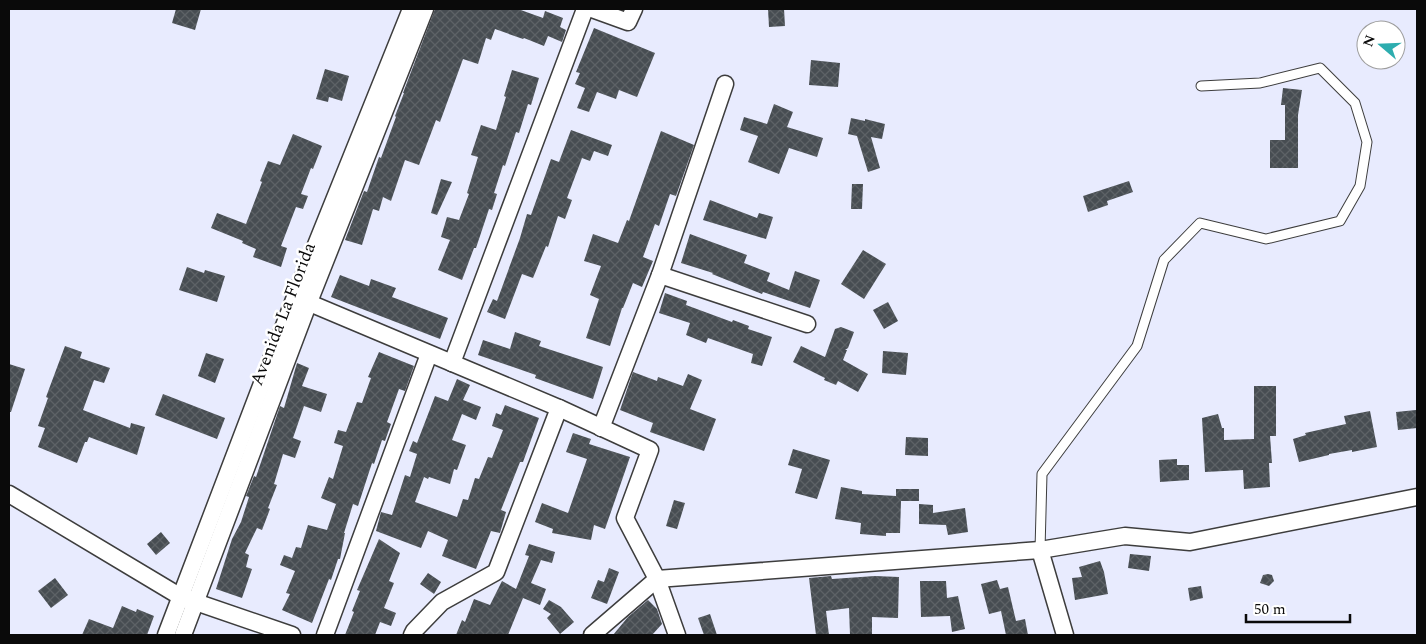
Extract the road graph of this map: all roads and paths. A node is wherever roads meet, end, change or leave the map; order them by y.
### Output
1 (411, 9) edge
2 (425, 9) edge
3 (585, 9) edge
4 (592, 9) edge
5 (634, 9) edge
6 (725, 84) dead end
7 (1201, 86) dead end
8 (660, 275) junction
9 (302, 300) junction
10 (807, 324) dead end
11 (430, 354) junction
12 (452, 363) junction
13 (559, 408) junction
14 (601, 428) junction
15 (9, 494) edge
16 (1417, 497) edge
17 (1040, 550) junction
18 (657, 579) junction
19 (188, 599) junction
20 (166, 635) edge
21 (183, 635) edge
22 (292, 635) edge
23 (325, 635) edge
24 (412, 635) edge
25 (592, 635) edge
26 (677, 635) edge
27 (1065, 635) edge

1 - 9 street
2 - 9 street, Avenida La Florida
3 - 12 street
4 - 5 street
6 - 8 street
7 - 17 lane
8 - 10 street
8 - 14 street
9 - 11 street
9 - 19 street, Avenida La Florida
11 - 12 street
11 - 23 street
12 - 13 street
13 - 14 street
13 - 24 street
14 - 18 street
15 - 19 street
16 - 17 street
17 - 18 street
17 - 27 street
18 - 25 street
18 - 26 street
19 - 20 street
19 - 21 street, Avenida La Florida
19 - 22 street

